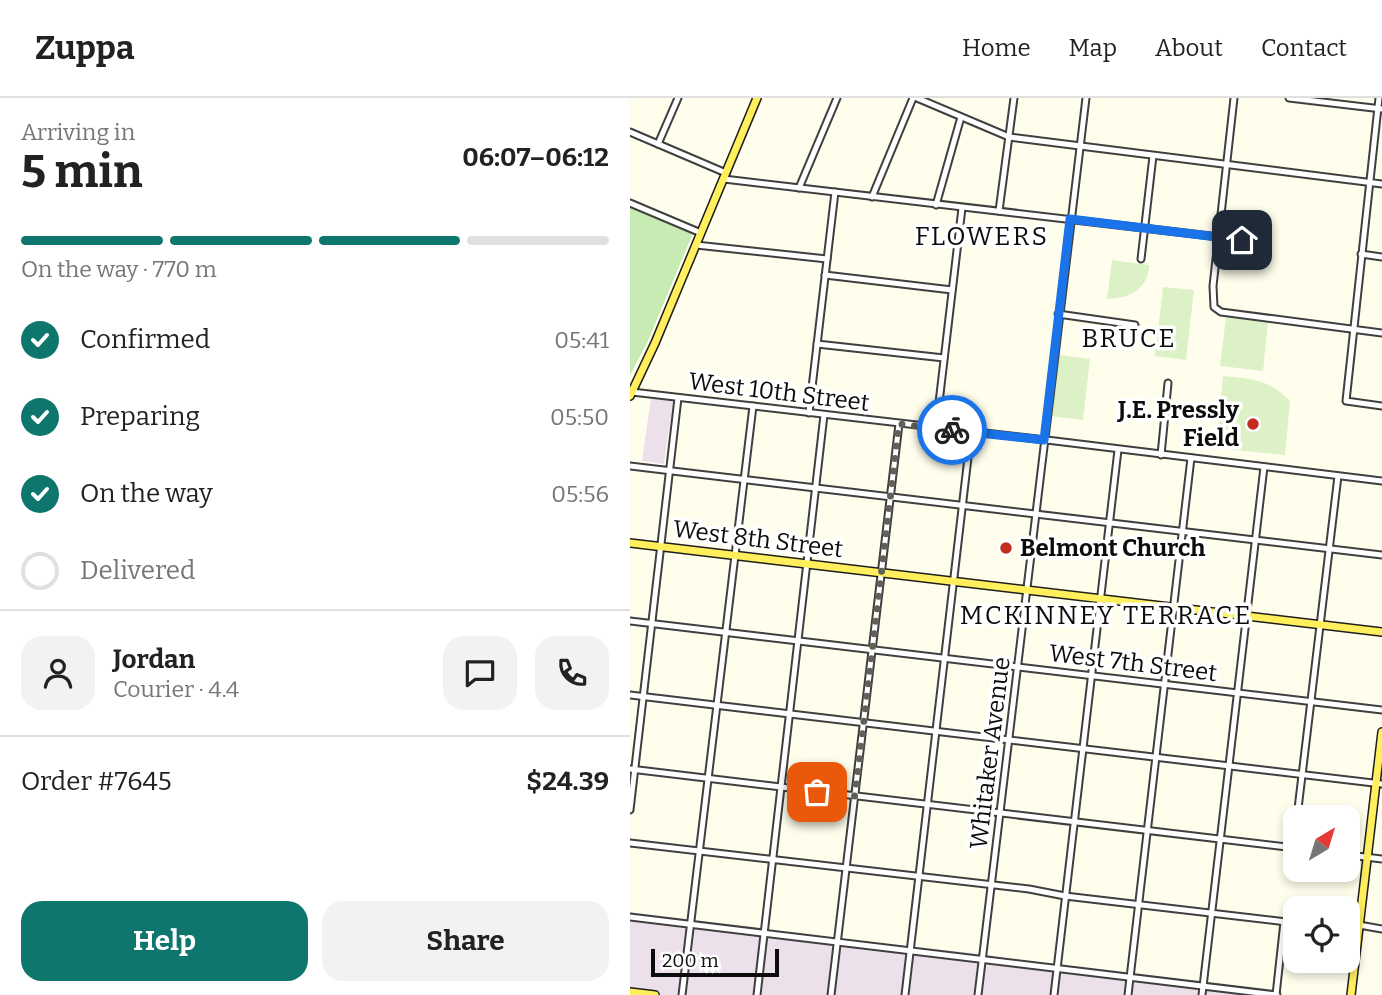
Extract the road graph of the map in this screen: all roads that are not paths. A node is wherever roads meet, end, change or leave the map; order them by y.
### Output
1 (678, 98) edge
2 (757, 98) edge
3 (837, 98) edge
4 (915, 98) edge
5 (1014, 98) edge
6 (1086, 98) edge
7 (1234, 98) edge
8 (1289, 98) edge
9 (1379, 98) edge
10 (1380, 109) edge
11 (961, 117) junction
12 (630, 132) edge
13 (1009, 137) junction
14 (658, 144) junction
15 (1080, 147) junction
16 (1153, 156) junction
17 (1227, 165) junction
18 (725, 176) junction
19 (1370, 182) junction
20 (1382, 184) edge
21 (799, 188) junction
22 (835, 192) junction
23 (872, 197) junction
24 (630, 203) edge
25 (936, 205) junction
26 (962, 208) junction
27 (999, 211) junction
28 (1070, 219) junction
29 (1144, 230) junction
30 (701, 233) junction
31 (1219, 238) junction
32 (1254, 241) dead end
33 (696, 244) junction
34 (1361, 254) junction
35 (1382, 257) edge
36 (1141, 259) dead end
37 (827, 260) junction
38 (825, 275) junction
39 (952, 290) junction
40 (1058, 314) junction
41 (1135, 324) dead end
42 (1354, 329) junction
43 (1382, 333) edge
44 (817, 344) junction
45 (944, 358) junction
46 (1168, 383) dead end
47 (630, 395) edge
48 (678, 398) junction
49 (752, 405) junction
50 (1382, 406) edge
51 (809, 413) junction
52 (824, 415) junction
53 (899, 424) junction
54 (936, 428) junction
55 (971, 432) junction
56 (1044, 440) junction
57 (1118, 450) junction
58 (1161, 455) junction
59 (1191, 458) junction
60 (630, 466) edge
61 (1264, 467) junction
62 (670, 471) junction
63 (1338, 476) junction
64 (744, 479) junction
65 (1382, 481) edge
66 (816, 487) junction
67 (890, 497) junction
68 (963, 506) junction
69 (1036, 513) junction
70 (1109, 523) junction
71 (1183, 531) junction
72 (1256, 540) junction
73 (630, 542) edge
74 (661, 547) junction
75 (1329, 549) junction
76 (1382, 555) edge
77 (735, 556) junction
78 (808, 564) junction
79 (880, 573) junction
80 (953, 582) junction
81 (1027, 590) junction
82 (1100, 598) junction
83 (1174, 607) junction
84 (1247, 616) junction
85 (630, 621) edge
86 (652, 623) junction
87 (1320, 625) junction
88 (725, 632) junction
89 (1382, 632) edge
90 (799, 641) junction
91 (872, 649) junction
92 (945, 658) junction
93 (1018, 666) junction
94 (1091, 675) junction
95 (1165, 684) junction
96 (1238, 693) junction
97 (630, 695) edge
98 (643, 696) junction
99 (1311, 702) junction
100 (716, 705) junction
101 (1382, 710) edge
102 (790, 714) junction
103 (863, 723) junction
104 (936, 731) junction
105 (1382, 732) edge
106 (1009, 739) junction
107 (1083, 748) junction
108 (1156, 757) junction
109 (1229, 766) junction
110 (632, 770) edge
111 (1302, 775) junction
112 (708, 779) junction
113 (1379, 784) edge
114 (782, 788) junction
115 (855, 796) junction
116 (928, 805) junction
117 (1298, 805) edge
118 (630, 810) edge
119 (1000, 813) junction
120 (1074, 822) junction
121 (1147, 831) junction
122 (1220, 839) junction
123 (630, 844) edge
124 (1283, 847) edge
125 (699, 852) junction
126 (1360, 856) edge
127 (1366, 857) junction
128 (1382, 859) edge
129 (773, 861) junction
130 (846, 869) junction
131 (919, 878) junction
132 (991, 885) junction
133 (1065, 896) junction
134 (1139, 905) junction
135 (1212, 913) junction
136 (630, 917) edge
137 (1360, 917) edge
138 (1283, 922) edge
139 (690, 925) junction
140 (1360, 927) edge
141 (1382, 929) edge
142 (1283, 931) edge
143 (764, 934) junction
144 (837, 943) junction
145 (909, 950) junction
146 (983, 958) junction
147 (1057, 969) junction
148 (1354, 973) edge
149 (1130, 978) junction
150 (1203, 986) junction
151 (630, 992) edge
152 (655, 995) edge
153 (682, 995) edge
154 (757, 995) edge
155 (831, 995) edge
156 (905, 995) edge
157 (978, 995) edge
158 (1054, 995) edge
159 (1128, 995) edge
160 (1202, 995) edge
161 (1276, 995) edge
162 (1351, 995) edge

1 - 14 street
2 - 18 main road
3 - 21 street
4 - 11 street
4 - 23 street
5 - 13 street
6 - 15 street, Whitaker Avenue
7 - 17 street
8 - 10 street
9 - 10 street
10 - 19 street
11 - 13 street
11 - 25 street
12 - 14 street
13 - 15 street
13 - 27 street
14 - 18 street
15 - 16 street
15 - 28 street, Whitaker Avenue
16 - 17 street
16 - 29 street
17 - 19 street
17 - 31 street
18 - 21 street
18 - 30 main road
19 - 20 street
19 - 34 street
21 - 22 street
22 - 23 street
22 - 37 street
23 - 25 street
24 - 30 street
25 - 26 street
26 - 27 street
26 - 39 street
27 - 28 street
28 - 29 street
28 - 40 street, Whitaker Avenue
29 - 31 street
29 - 36 street
30 - 33 main road
31 - 32 street
31 - 42 street
33 - 37 street
33 - 47 main road
34 - 35 street
34 - 42 street
37 - 38 street
38 - 39 street
38 - 44 street
39 - 45 street
40 - 41 street
40 - 56 street, Whitaker Avenue
42 - 43 street
42 - 50 street
44 - 45 street
44 - 51 street
45 - 54 street
46 - 58 street
47 - 48 street, West 10th Street
48 - 49 street, West 10th Street
48 - 62 street
49 - 51 street, West 10th Street
49 - 64 street
51 - 52 street, West 10th Street
52 - 53 street, West 10th Street
52 - 66 street
53 - 54 street, West 10th Street
53 - 67 street
54 - 55 street, West 10th Street
55 - 56 street, West 10th Street
55 - 68 street
56 - 57 street, West 10th Street
56 - 69 street, Whitaker Avenue
57 - 58 street, West 10th Street
57 - 70 street
58 - 59 street, West 10th Street
59 - 61 street, West 10th Street
59 - 71 street
60 - 62 street
61 - 63 street, West 10th Street
61 - 72 street
62 - 64 street
62 - 74 street
63 - 65 street, West 10th Street
63 - 75 street
64 - 66 street
64 - 77 street
66 - 67 street
66 - 78 street
67 - 68 street
67 - 79 street
68 - 69 street
68 - 80 street
69 - 70 street
69 - 81 street, Whitaker Avenue
70 - 71 street
70 - 82 street
71 - 72 street
71 - 83 street
72 - 75 street
72 - 84 street
73 - 74 main road, West 8th Street
74 - 77 main road, West 8th Street
74 - 86 street
75 - 76 street
75 - 87 street
77 - 78 main road, West 8th Street
77 - 88 street
78 - 79 main road, West 8th Street
78 - 90 street
79 - 80 main road, West 8th Street
79 - 91 street
80 - 81 main road, West 8th Street
80 - 92 street
81 - 82 main road, West 8th Street
81 - 93 street, Whitaker Avenue
82 - 83 main road, West 8th Street
82 - 94 street
83 - 84 main road, West 8th Street
83 - 95 street
84 - 87 main road, West 8th Street
84 - 96 street
85 - 86 street, West 7th Street
86 - 88 street, West 7th Street
86 - 98 street
87 - 89 main road, West 8th Street
87 - 99 street
88 - 90 street, West 7th Street
88 - 100 street
90 - 91 street, West 7th Street
90 - 102 street
91 - 92 street, West 7th Street
91 - 103 street
92 - 93 street, West 7th Street
92 - 104 street
93 - 94 street, West 7th Street
93 - 106 street, Whitaker Avenue
94 - 95 street, West 7th Street
94 - 107 street
95 - 96 street, West 7th Street
95 - 108 street
96 - 99 street, West 7th Street
96 - 109 street
97 - 98 street
98 - 100 street
98 - 110 street
99 - 101 street, West 7th Street
99 - 111 street
100 - 102 street
100 - 112 street
102 - 103 street
102 - 114 street
103 - 104 street
103 - 115 street
104 - 106 street
104 - 116 street
105 - 113 main road
106 - 107 street
106 - 119 street, Whitaker Avenue
107 - 108 street
107 - 120 street
108 - 109 street
108 - 121 street
109 - 111 street
109 - 122 street
110 - 112 street
110 - 118 street
111 - 113 street
111 - 117 street
112 - 114 street
112 - 125 street
113 - 127 main road
114 - 115 street
114 - 129 street
115 - 116 street
115 - 130 street
116 - 119 street
116 - 131 street
119 - 120 street
119 - 132 street, Whitaker Avenue
120 - 121 street
120 - 133 street
121 - 122 street
121 - 134 street
122 - 124 street
122 - 135 street
123 - 125 street
125 - 129 street
125 - 139 street
126 - 127 street
127 - 128 street
127 - 137 main road
129 - 130 street
129 - 143 street
130 - 131 street
130 - 144 street
131 - 132 street
131 - 145 street
132 - 133 street
132 - 146 street, Whitaker Avenue
133 - 134 street
133 - 147 street
134 - 135 street
134 - 149 street
135 - 138 street
135 - 150 street
136 - 139 street
139 - 143 street
139 - 153 street
140 - 141 street
142 - 161 street
143 - 144 street
143 - 154 street
144 - 145 street
144 - 155 street
145 - 146 street
145 - 156 street
146 - 147 street
146 - 157 street, Whitaker Avenue
147 - 149 street
147 - 158 street
148 - 162 main road
149 - 150 street
149 - 159 street
150 - 160 street
150 - 161 street
151 - 152 main road

